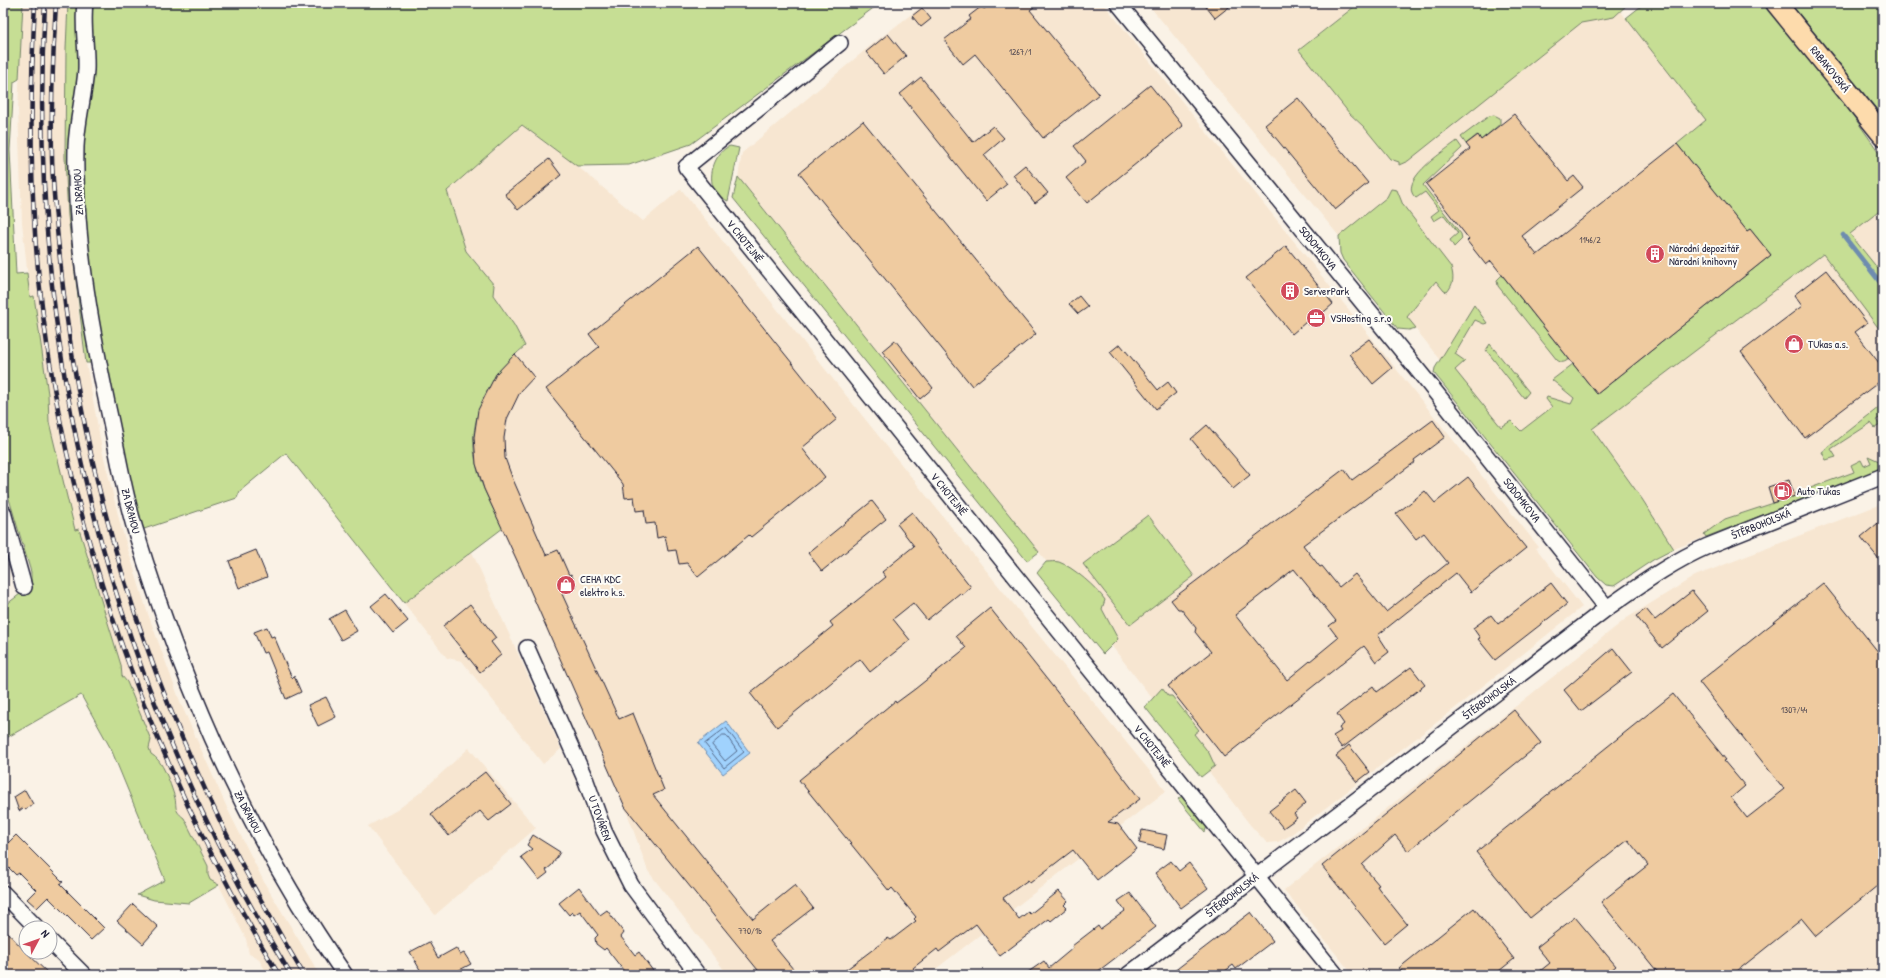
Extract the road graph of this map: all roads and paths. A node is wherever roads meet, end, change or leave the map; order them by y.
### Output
1 (85, 3) edge
2 (1118, 3) edge
3 (1776, 3) edge
4 (840, 43) dead end
5 (1883, 135) edge
6 (1883, 476) edge
7 (3, 512) edge
8 (24, 587) dead end
9 (1607, 608) junction
10 (527, 648) dead end
11 (1257, 876) junction
12 (3, 893) edge
13 (29, 920) edge
14 (58, 949) edge
15 (84, 975) edge
16 (345, 975) edge
17 (698, 975) edge
18 (1128, 975) edge
19 (1336, 975) edge

1 - 16 street, ZA DRAHOU
2 - 9 street, SODOMKOVA
3 - 5 main road, RABAKOVSKÁ
4 - 11 street, V CHOTEJNĚ
6 - 9 street, ŠTĚRBOHOLSKÁ
7 - 8 street
9 - 11 street, ŠTĚRBOHOLSKÁ
10 - 17 street, U TOVÁREN
11 - 18 street, ŠTĚRBOHOLSKÁ
11 - 19 street, V CHOTEJNĚ
12 - 13 street
14 - 15 street

